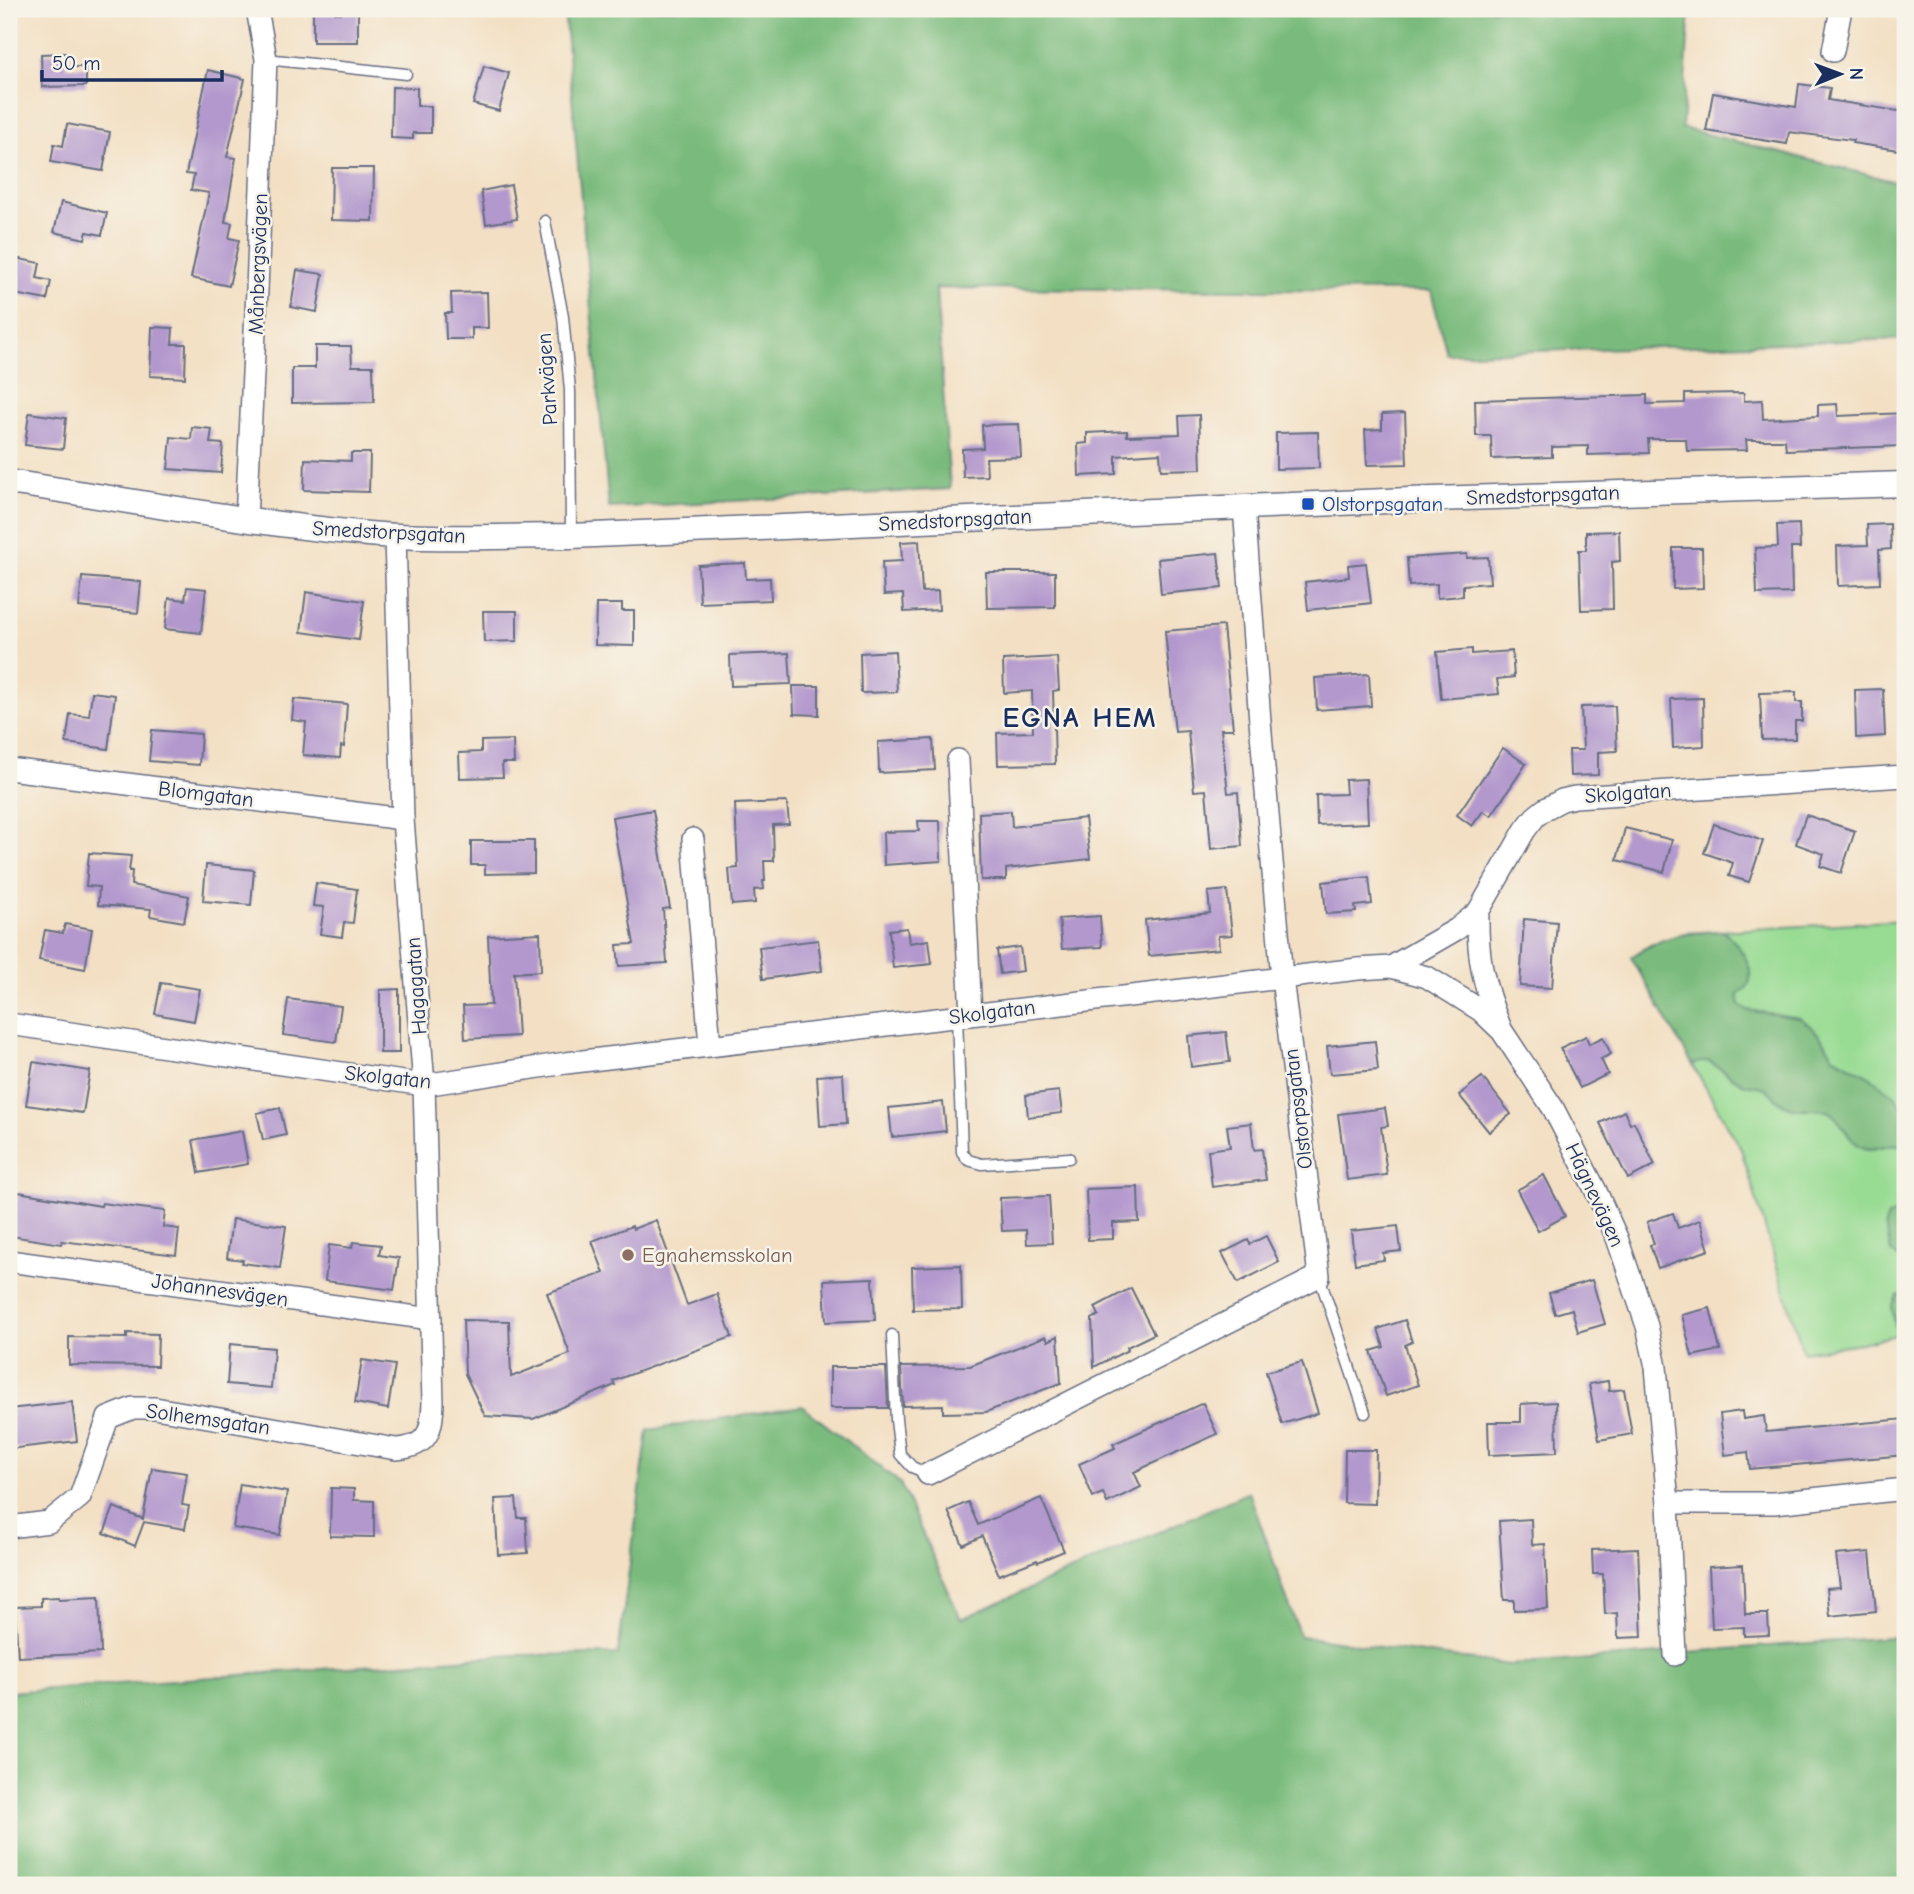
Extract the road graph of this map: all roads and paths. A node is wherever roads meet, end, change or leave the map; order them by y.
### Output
1 (257, 9) edge
2 (1841, 9) edge
3 (1833, 51) dead end
4 (266, 59) junction
5 (406, 74) dead end
6 (545, 221) dead end
7 (9, 482) edge
8 (1905, 484) edge
9 (1244, 507) junction
10 (246, 520) junction
11 (395, 536) junction
12 (571, 536) junction
13 (958, 760) dead end
14 (9, 769) edge
15 (1905, 776) edge
16 (403, 819) junction
17 (693, 839) dead end
18 (1478, 912) junction
19 (1391, 967) junction
20 (1282, 978) junction
21 (964, 1016) junction
22 (9, 1024) edge
23 (1503, 1031) junction
24 (709, 1045) junction
25 (424, 1085) junction
26 (1069, 1157) dead end
27 (9, 1261) edge
28 (1319, 1276) junction
29 (431, 1319) junction
30 (892, 1335) dead end
31 (1365, 1413) dead end
32 (427, 1437) joint
33 (929, 1474) joint
34 (1905, 1489) edge
35 (1668, 1503) junction
36 (9, 1527) edge
37 (1675, 1655) dead end

1 - 4 street, Månbergsvägen
2 - 3 street
4 - 5 lane
4 - 10 street, Månbergsvägen
6 - 12 lane, Parkvägen
7 - 10 street, Smedstorpsgatan
8 - 9 street, Smedstorpsgatan
9 - 12 street, Smedstorpsgatan
9 - 20 street, Olstorpsgatan
10 - 11 street, Smedstorpsgatan
11 - 12 street, Smedstorpsgatan
11 - 16 street, Hagagatan
13 - 21 street
14 - 16 street, Blomgatan
15 - 18 street, Skolgatan
16 - 25 street, Hagagatan
17 - 24 street
18 - 19 street, Skolgatan
18 - 23 street
19 - 20 street, Skolgatan
19 - 23 street, Hägnevägen
20 - 21 street, Skolgatan
20 - 28 street, Olstorpsgatan
21 - 24 street, Skolgatan
21 - 26 lane
22 - 25 street, Skolgatan
23 - 35 street, Hägnevägen
24 - 25 street, Skolgatan
25 - 29 street, Hagagatan
27 - 29 street, Johannesvägen
28 - 31 lane
28 - 33 street
29 - 32 street, Hagagatan
30 - 33 lane
32 - 36 street, Solhemsgatan
34 - 35 street
35 - 37 street, Hägnevägen

